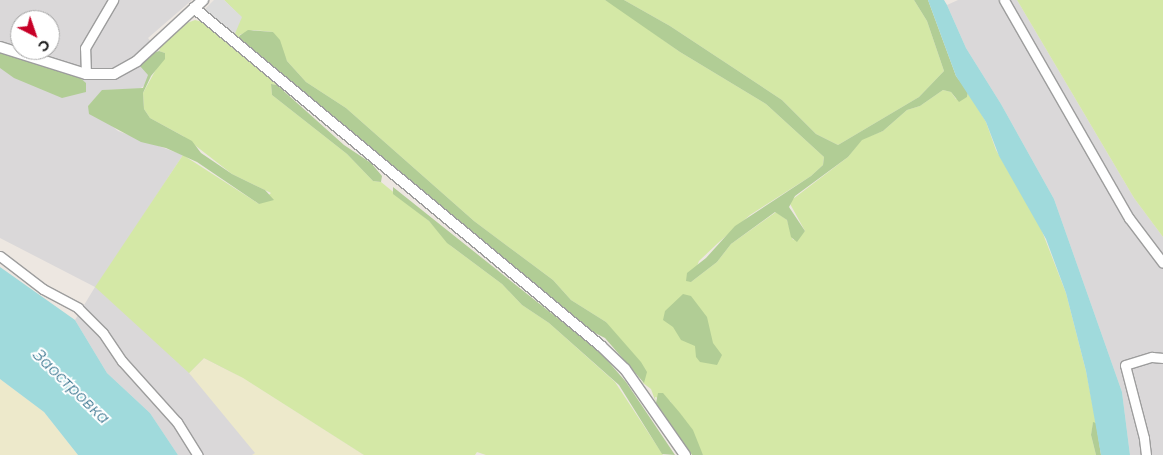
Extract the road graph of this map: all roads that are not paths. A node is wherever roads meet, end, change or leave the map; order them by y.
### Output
1 (113, 0) edge
2 (203, 0) edge
3 (1004, 0) edge
4 (194, 8) junction
5 (0, 47) edge
6 (86, 74) junction
7 (0, 256) edge
8 (1163, 263) edge
9 (1163, 358) edge
10 (198, 455) edge
11 (685, 455) edge
12 (1146, 455) edge

1 - 6 street
2 - 4 street
3 - 8 street
4 - 6 street
4 - 11 street
5 - 6 street
7 - 10 street
9 - 12 street

